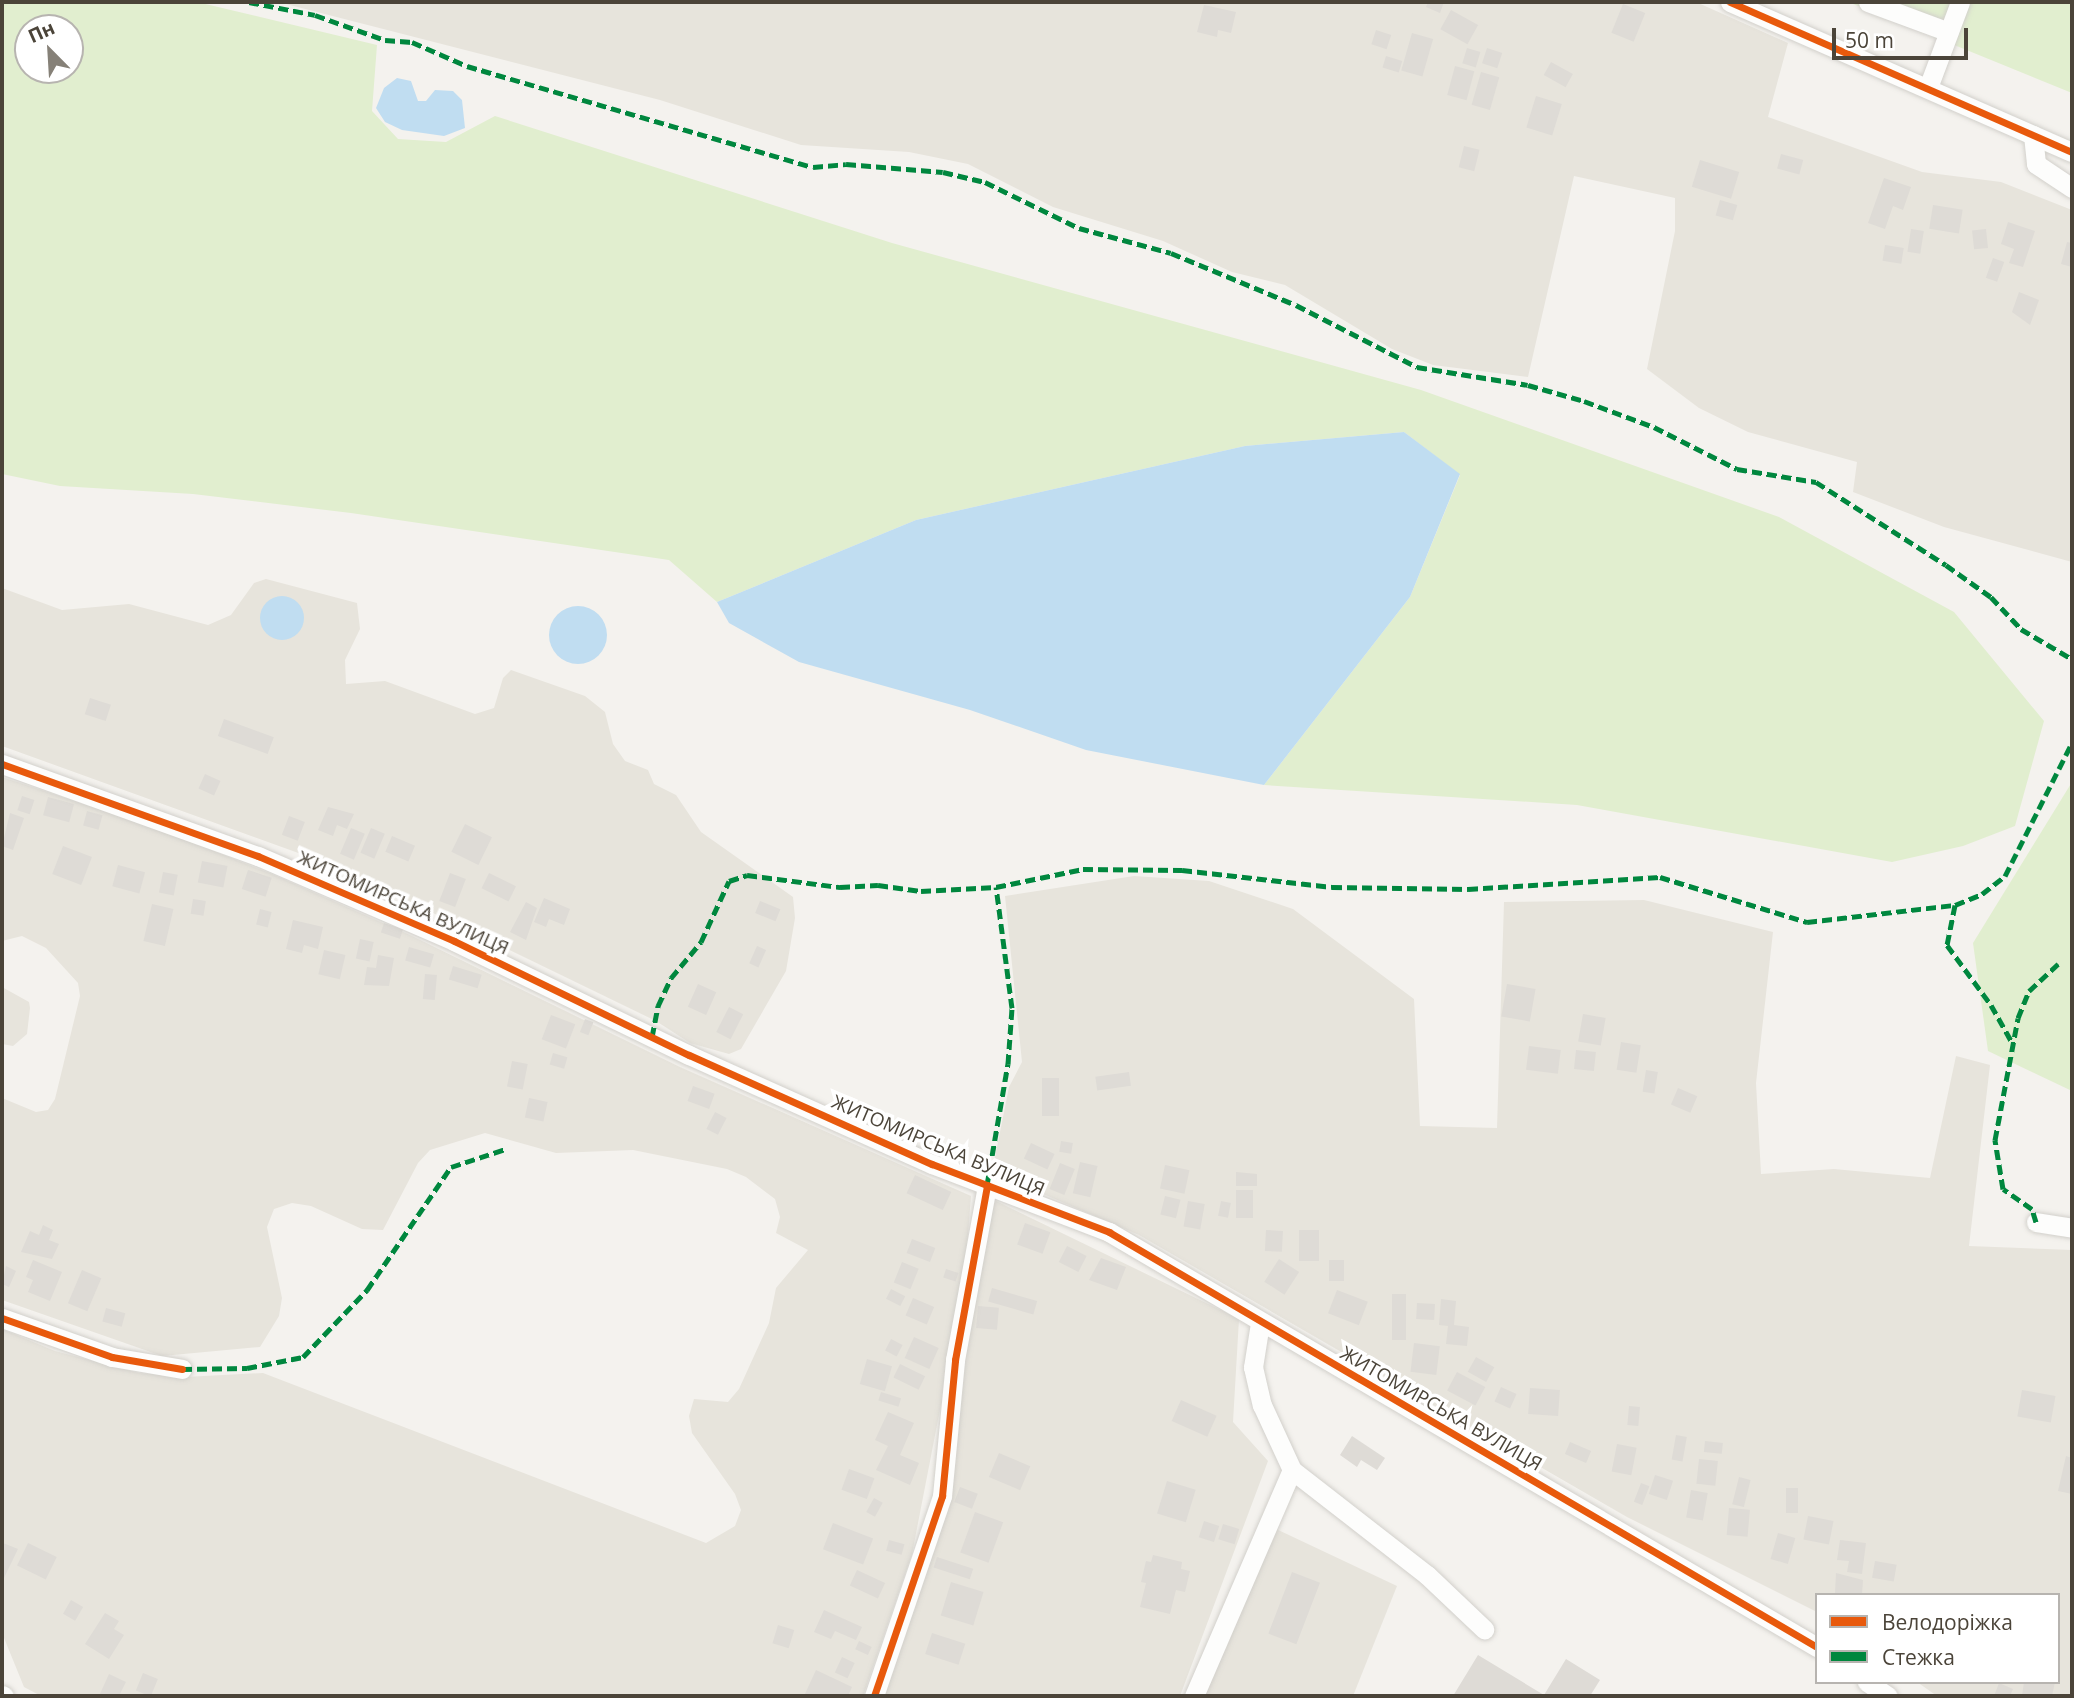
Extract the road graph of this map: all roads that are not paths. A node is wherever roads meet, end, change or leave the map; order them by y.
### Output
1 (1730, 2) edge
2 (1868, 2) edge
3 (1959, 2) edge
4 (1949, 32) junction
5 (1929, 85) junction
6 (2033, 135) junction
7 (2072, 152) edge
8 (2072, 188) edge
9 (2, 764) edge
10 (987, 1185) junction
11 (2036, 1222) dead end
12 (2072, 1228) edge
13 (2, 1318) edge
14 (1260, 1323) junction
15 (182, 1369) dead end
16 (1292, 1470) junction
17 (1484, 1629) dead end
18 (1815, 1646) edge
19 (1870, 1684) edge
20 (874, 1696) edge
21 (1194, 1696) edge
22 (1888, 1696) edge

1 - 5 street
2 - 4 street
3 - 4 street
4 - 5 street
5 - 6 street
6 - 7 street
6 - 8 street
9 - 10 street, ЖИТОМИРСЬКА ВУЛИЦЯ
10 - 14 street, ЖИТОМИРСЬКА ВУЛИЦЯ
10 - 20 street
11 - 12 street
13 - 15 street
14 - 16 street
14 - 18 street, ЖИТОМИРСЬКА ВУЛИЦЯ
16 - 17 street
16 - 21 street
19 - 22 street

